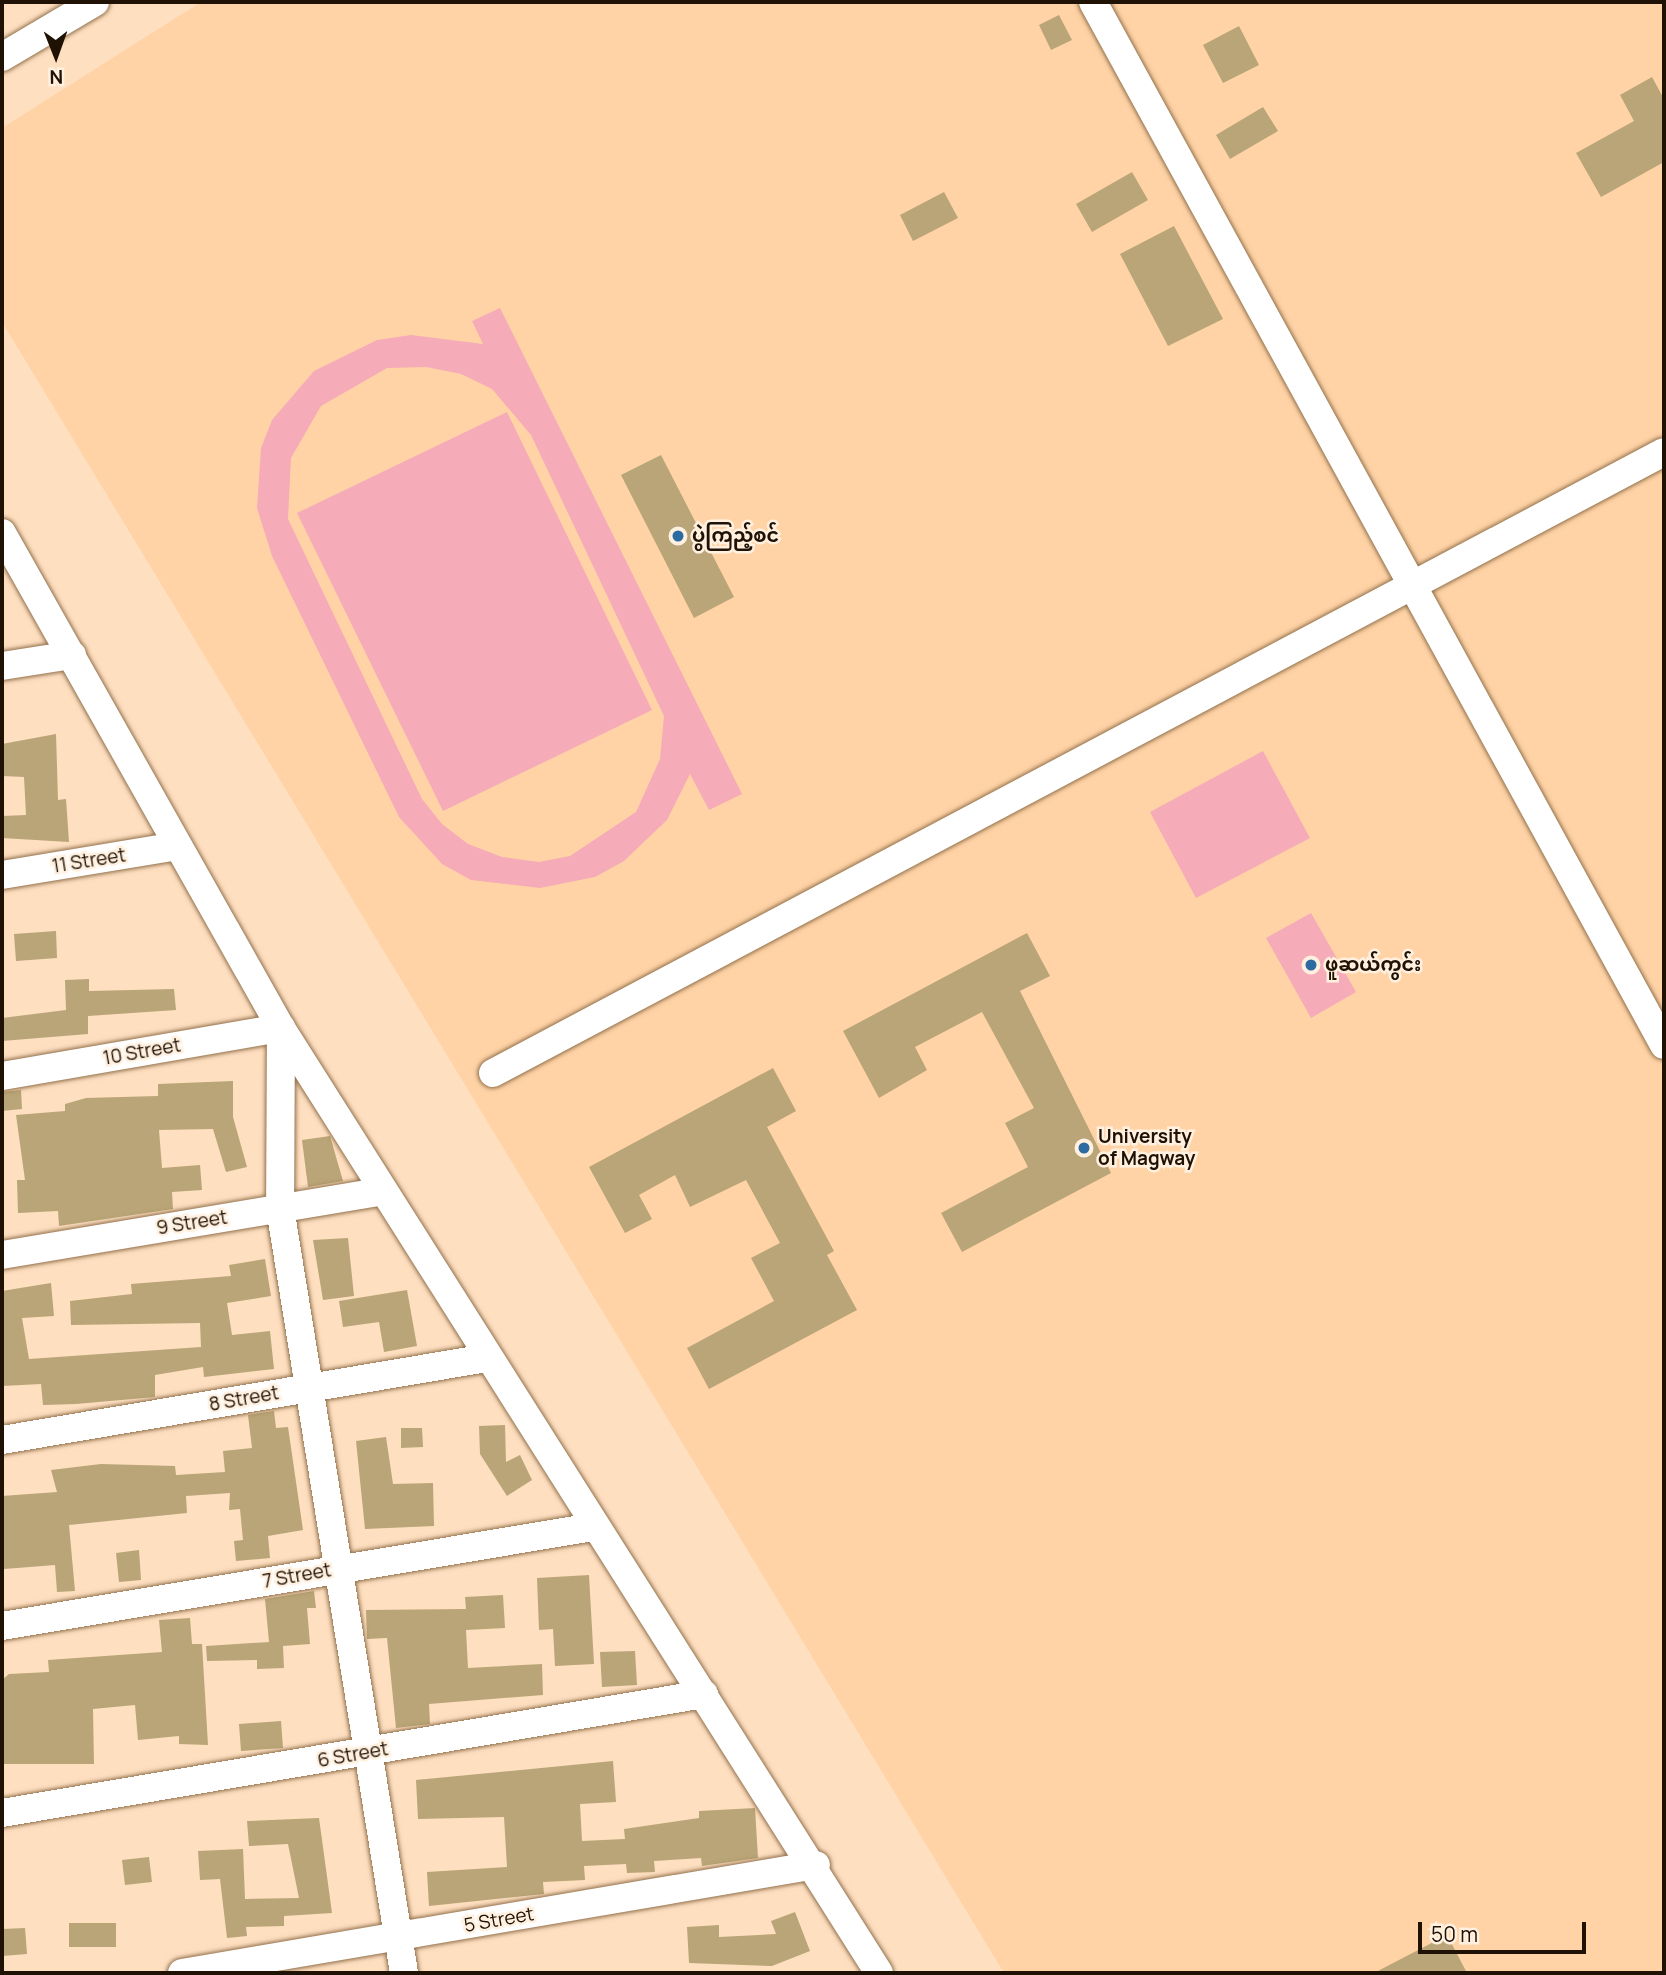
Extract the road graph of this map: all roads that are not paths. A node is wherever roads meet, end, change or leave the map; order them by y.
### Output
1 (1093, 2) edge
2 (85, 4) edge
3 (2, 57) edge
4 (1664, 452) edge
5 (2, 534) edge
6 (1412, 588) junction
7 (72, 654) junction
8 (2, 666) edge
9 (177, 846) junction
10 (2, 875) edge
11 (281, 1028) junction
12 (1664, 1045) edge
13 (493, 1073) dead end
14 (2, 1076) edge
15 (383, 1191) junction
16 (280, 1208) junction
17 (2, 1255) edge
18 (487, 1358) junction
19 (309, 1388) junction
20 (2, 1440) edge
21 (593, 1527) junction
22 (338, 1569) junction
23 (2, 1626) edge
24 (704, 1694) junction
25 (368, 1753) junction
26 (2, 1813) edge
27 (816, 1865) junction
28 (398, 1938) junction
29 (182, 1973) edge
30 (404, 1973) edge
31 (879, 1973) edge

1 - 6 street
2 - 3 street
4 - 6 street
5 - 7 street
6 - 12 street
6 - 13 street
7 - 8 street
7 - 9 street
9 - 10 street, 11 Street
9 - 11 street
11 - 14 street, 10 Street
11 - 15 street
11 - 16 street
15 - 16 street, 9 Street
15 - 18 street
16 - 17 street, 9 Street
16 - 19 street
18 - 19 street, 8 Street
18 - 21 street
19 - 20 street, 8 Street
19 - 22 street
21 - 22 street, 7 Street
21 - 24 street
22 - 23 street, 7 Street
22 - 25 street
24 - 25 street, 6 Street
24 - 27 street
25 - 26 street, 6 Street
25 - 28 street
27 - 28 street, 5 Street
27 - 31 street
28 - 29 street, 5 Street
28 - 30 street

